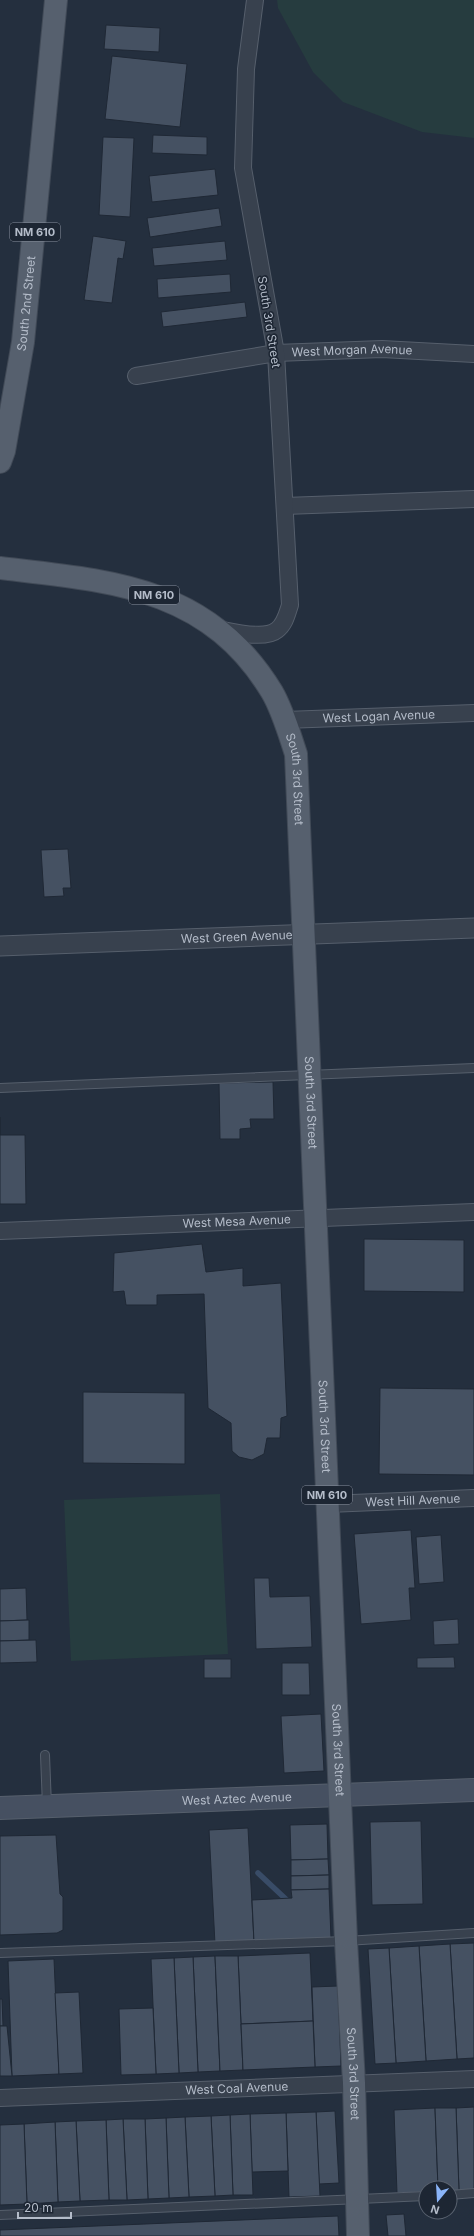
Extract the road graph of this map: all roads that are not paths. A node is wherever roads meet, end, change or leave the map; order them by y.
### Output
1 (56, 0) edge
2 (255, 0) edge
3 (276, 353) junction
4 (474, 354) edge
5 (136, 376) dead end
6 (0, 462) edge
7 (474, 499) edge
8 (285, 506) junction
9 (0, 568) edge
10 (218, 629) junction
11 (474, 713) edge
12 (285, 720) junction
13 (474, 928) edge
14 (304, 934) junction
15 (0, 946) edge
16 (474, 1068) edge
17 (310, 1074) junction
18 (0, 1088) edge
19 (474, 1212) edge
20 (316, 1218) junction
21 (0, 1231) edge
22 (474, 1498) edge
23 (328, 1504) junction
24 (45, 1755) dead end
25 (474, 1790) edge
26 (340, 1795) junction
27 (47, 1807) junction
28 (0, 1808) edge
29 (474, 1933) edge
30 (346, 1941) junction
31 (0, 1953) edge
32 (474, 2079) edge
33 (354, 2083) junction
34 (0, 2098) edge
35 (474, 2193) edge
36 (458, 2194) edge
37 (418, 2196) edge
38 (357, 2199) junction
39 (0, 2215) edge
40 (358, 2236) edge

1 - 6 main road, South 2nd Street / NM 610
2 - 3 street, South 3rd Street
3 - 4 street, West Morgan Avenue
3 - 5 street, West Morgan Avenue
3 - 8 street, South 3rd Street
7 - 8 street
8 - 10 street, South 3rd Street
9 - 10 main road, NM 610
10 - 12 main road, South 3rd Street / NM 610
11 - 12 street, West Logan Avenue
12 - 14 main road, South 3rd Street / NM 610
13 - 14 street, West Green Avenue
14 - 15 street, West Green Avenue
14 - 17 main road, South 3rd Street / NM 610
16 - 17 lane
17 - 18 lane
17 - 20 main road, South 3rd Street / NM 610
19 - 20 street, West Mesa Avenue
20 - 21 street, West Mesa Avenue
20 - 23 main road, South 3rd Street / NM 610
22 - 23 street, West Hill Avenue
23 - 26 main road, South 3rd Street / NM 610
24 - 27 lane
25 - 26 main road, West Aztec Avenue
26 - 27 main road, West Aztec Avenue
26 - 30 main road, South 3rd Street / NM 610
27 - 28 main road, West Aztec Avenue
29 - 30 lane
30 - 31 lane
30 - 33 main road, South 3rd Street / NM 610
32 - 33 street, West Coal Avenue
33 - 34 street, West Coal Avenue
33 - 38 main road, South 3rd Street / NM 610
35 - 36 lane
37 - 38 lane
38 - 39 lane
38 - 40 main road, South 3rd Street / NM 610

